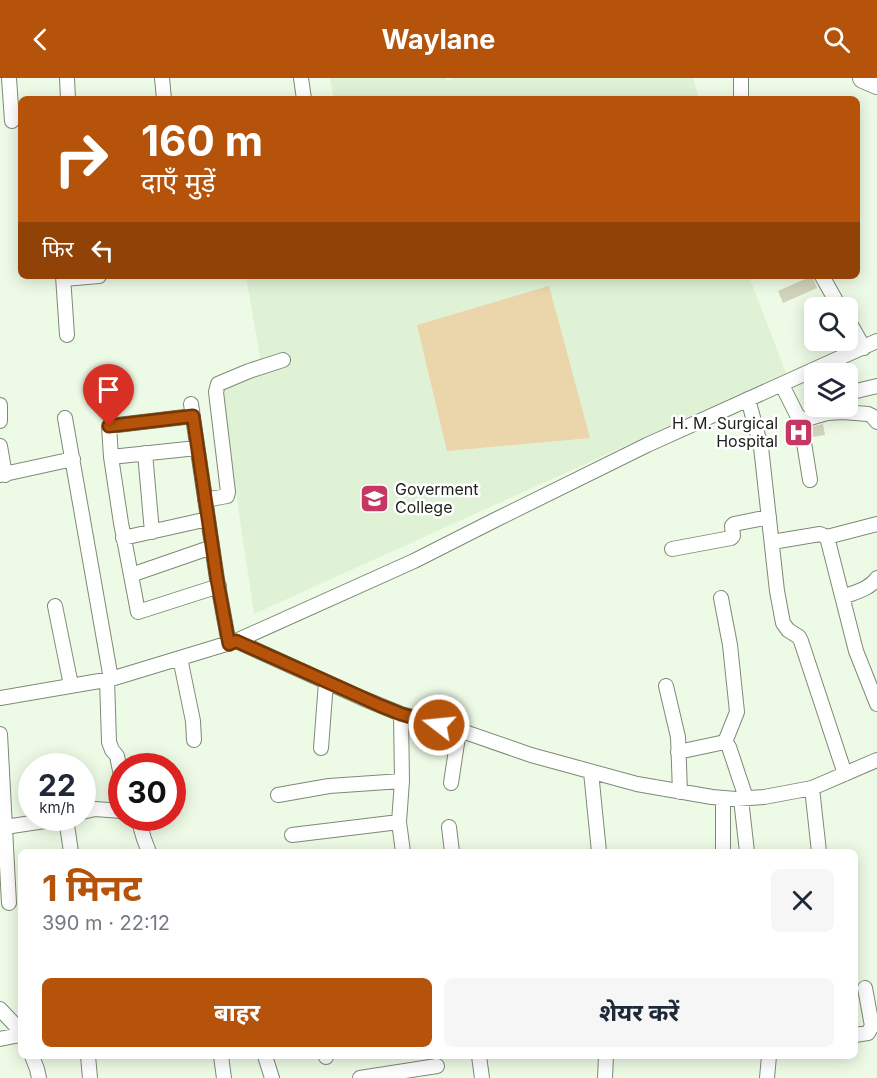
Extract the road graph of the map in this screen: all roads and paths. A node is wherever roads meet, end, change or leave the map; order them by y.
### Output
1 (9, 78) edge
2 (67, 78) edge
3 (162, 78) edge
4 (301, 78) edge
5 (741, 78) edge
6 (863, 78) edge
7 (877, 84) edge
8 (68, 96) edge
9 (164, 96) edge
10 (304, 96) edge
11 (741, 96) edge
12 (12, 121) dead end
13 (63, 279) edge
14 (824, 279) edge
15 (834, 297) edge
16 (67, 334) dead end
17 (858, 338) edge
18 (877, 341) edge
19 (864, 348) junction
20 (283, 360) dead end
21 (782, 385) junction
22 (877, 386) edge
23 (858, 391) edge
24 (748, 399) junction
25 (0, 405) edge
26 (65, 418) dead end
27 (800, 418) junction
28 (0, 421) edge
29 (877, 422) edge
30 (0, 446) edge
31 (197, 448) junction
32 (146, 453) junction
33 (111, 457) junction
34 (73, 459) junction
35 (2, 475) edge
36 (810, 480) dead end
37 (205, 500) junction
38 (769, 516) junction
39 (208, 519) junction
40 (877, 524) edge
41 (152, 532) junction
42 (827, 537) junction
43 (123, 538) junction
44 (772, 542) junction
45 (212, 547) junction
46 (672, 549) dead end
47 (131, 575) junction
48 (877, 578) edge
49 (219, 586) junction
50 (843, 597) junction
51 (721, 598) dead end
52 (55, 606) dead end
53 (232, 642) junction
54 (180, 658) junction
55 (109, 679) junction
56 (326, 682) junction
57 (71, 686) junction
58 (666, 686) dead end
59 (0, 698) edge
60 (877, 704) edge
61 (401, 714) junction
62 (459, 730) junction
63 (0, 734) edge
64 (194, 740) dead end
65 (725, 742) junction
66 (321, 747) dead end
67 (678, 752) junction
68 (114, 753) edge
69 (877, 760) edge
70 (591, 772) junction
71 (845, 774) junction
72 (402, 781) junction
73 (451, 783) dead end
74 (812, 788) junction
75 (680, 792) junction
76 (278, 795) dead end
77 (723, 798) junction
78 (744, 798) junction
79 (399, 822) junction
80 (18, 825) edge
81 (5, 827) junction
82 (449, 827) dead end
83 (70, 831) edge
84 (141, 831) edge
85 (292, 835) dead end
86 (71, 849) edge
87 (148, 849) edge
88 (403, 849) edge
89 (452, 849) edge
90 (599, 849) edge
91 (723, 849) edge
92 (747, 849) edge
93 (819, 849) edge
94 (9, 903) dead end
95 (865, 988) dead end
96 (0, 1009) edge
97 (18, 1030) edge
98 (858, 1035) edge
99 (18, 1036) edge
100 (0, 1039) edge
101 (33, 1059) edge
102 (88, 1059) edge
103 (221, 1059) edge
104 (266, 1059) edge
105 (479, 1059) edge
106 (606, 1059) edge
107 (769, 1059) edge
108 (438, 1067) edge
109 (39, 1078) edge
110 (90, 1078) edge
111 (224, 1078) edge
112 (272, 1078) edge
113 (360, 1078) edge
114 (482, 1078) edge
115 (605, 1078) edge
116 (767, 1078) edge

1 - 12 street
2 - 8 street
3 - 9 street
4 - 10 street
5 - 11 street
6 - 7 highway
13 - 16 street
14 - 15 street
17 - 19 street
18 - 19 street
19 - 21 street
20 - 37 street
21 - 24 street
21 - 27 street
22 - 23 street
24 - 38 street
24 - 53 street
25 - 28 street
26 - 34 street
27 - 29 street
27 - 36 street
30 - 35 street
31 - 32 street
31 - 33 street
31 - 37 street
32 - 33 street
32 - 41 street
33 - 43 street
34 - 35 street
34 - 55 street
37 - 39 street
38 - 44 street
38 - 46 street
39 - 41 street
39 - 45 street
40 - 42 street
41 - 43 street
42 - 44 street
42 - 50 street
43 - 47 street
44 - 71 street
45 - 47 street
45 - 49 street
47 - 49 street
48 - 50 street
49 - 53 street
50 - 60 street
51 - 65 street
52 - 57 street
53 - 54 street
53 - 56 street
54 - 55 street
54 - 64 street
55 - 57 street
55 - 68 street
56 - 61 street
56 - 66 street
57 - 59 street
58 - 67 street
61 - 62 street
61 - 72 street
62 - 70 street
62 - 73 street
63 - 81 street
65 - 67 street
65 - 78 street
67 - 75 street
69 - 71 street
70 - 75 street
70 - 90 street
71 - 74 street
72 - 76 street
72 - 79 street
74 - 78 street
74 - 93 street
75 - 77 street
77 - 78 street
77 - 91 street
78 - 92 street
79 - 85 street
79 - 88 street
80 - 81 street
81 - 94 street
82 - 89 street
83 - 86 street
84 - 87 street
95 - 98 street
96 - 97 street
99 - 100 street
101 - 109 street
102 - 110 street
103 - 111 street
104 - 112 street
105 - 114 street
106 - 115 street
107 - 116 street
108 - 113 street

